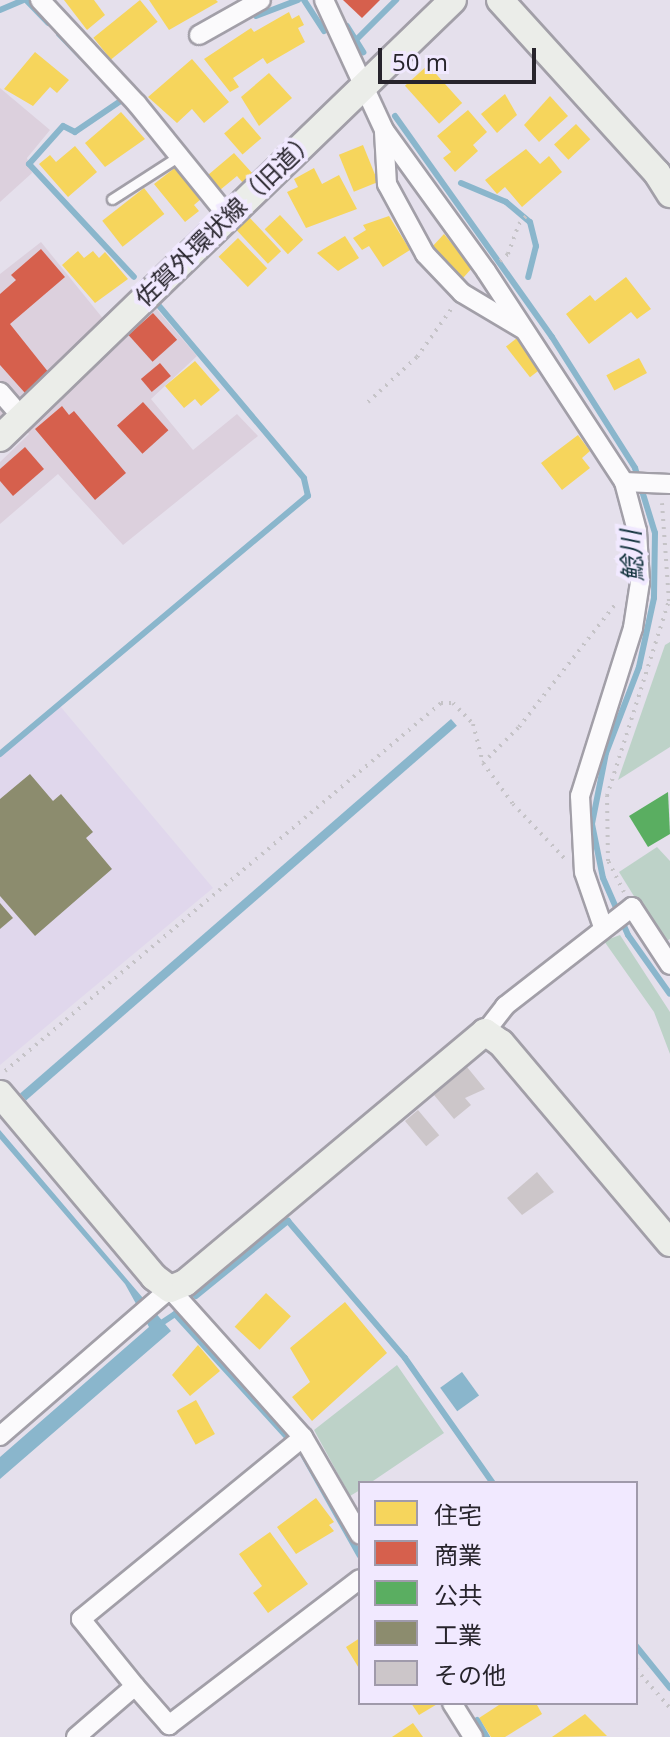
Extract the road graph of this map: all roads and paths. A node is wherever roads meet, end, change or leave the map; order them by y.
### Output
1 (40, 0) edge
2 (261, 0) edge
3 (324, 0) edge
4 (453, 0) edge
5 (500, 0) edge
6 (199, 35) dead end
7 (360, 87) junction
8 (384, 130) junction
9 (179, 156) junction
10 (670, 194) edge
11 (112, 199) dead end
12 (529, 213) dead end
13 (227, 215) junction
14 (508, 254) dead end
15 (462, 293) junction
16 (527, 331) junction
17 (0, 392) edge
18 (368, 402) dead end
19 (22, 417) junction
20 (0, 438) edge
21 (624, 482) junction
22 (664, 484) edge
23 (640, 582) junction
24 (483, 763) junction
25 (584, 872) junction
26 (632, 907) junction
27 (603, 927) junction
28 (670, 965) edge
29 (485, 1032) junction
30 (0, 1090) edge
31 (670, 1243) edge
32 (162, 1296) junction
33 (0, 1436) edge
34 (303, 1437) junction
35 (358, 1532) edge
36 (358, 1581) edge
37 (638, 1671) edge
38 (135, 1686) junction
39 (453, 1705) edge
40 (670, 1708) edge
41 (76, 1737) edge
42 (473, 1737) edge

1 - 9 street
2 - 6 street
3 - 7 street
4 - 7 street, 佐賀外環状線（旧道）
5 - 10 street
7 - 8 street
7 - 13 street, 佐賀外環状線（旧道）
8 - 15 street
8 - 16 street
9 - 11 lane
9 - 13 street
12 - 14 path
13 - 19 street, 佐賀外環状線（旧道）
15 - 16 street
15 - 18 path
16 - 21 street
17 - 19 street
19 - 20 street, 佐賀外環状線（旧道）
21 - 22 street
21 - 23 street
22 - 26 path
23 - 24 path
23 - 25 street
24 - 25 path
24 - 30 path
25 - 27 street
26 - 27 street
26 - 28 street
27 - 29 street
29 - 31 street
29 - 32 street
30 - 32 street
32 - 33 street
32 - 34 street
34 - 35 street
34 - 38 street
36 - 38 street
37 - 40 path
38 - 41 street
39 - 42 street

